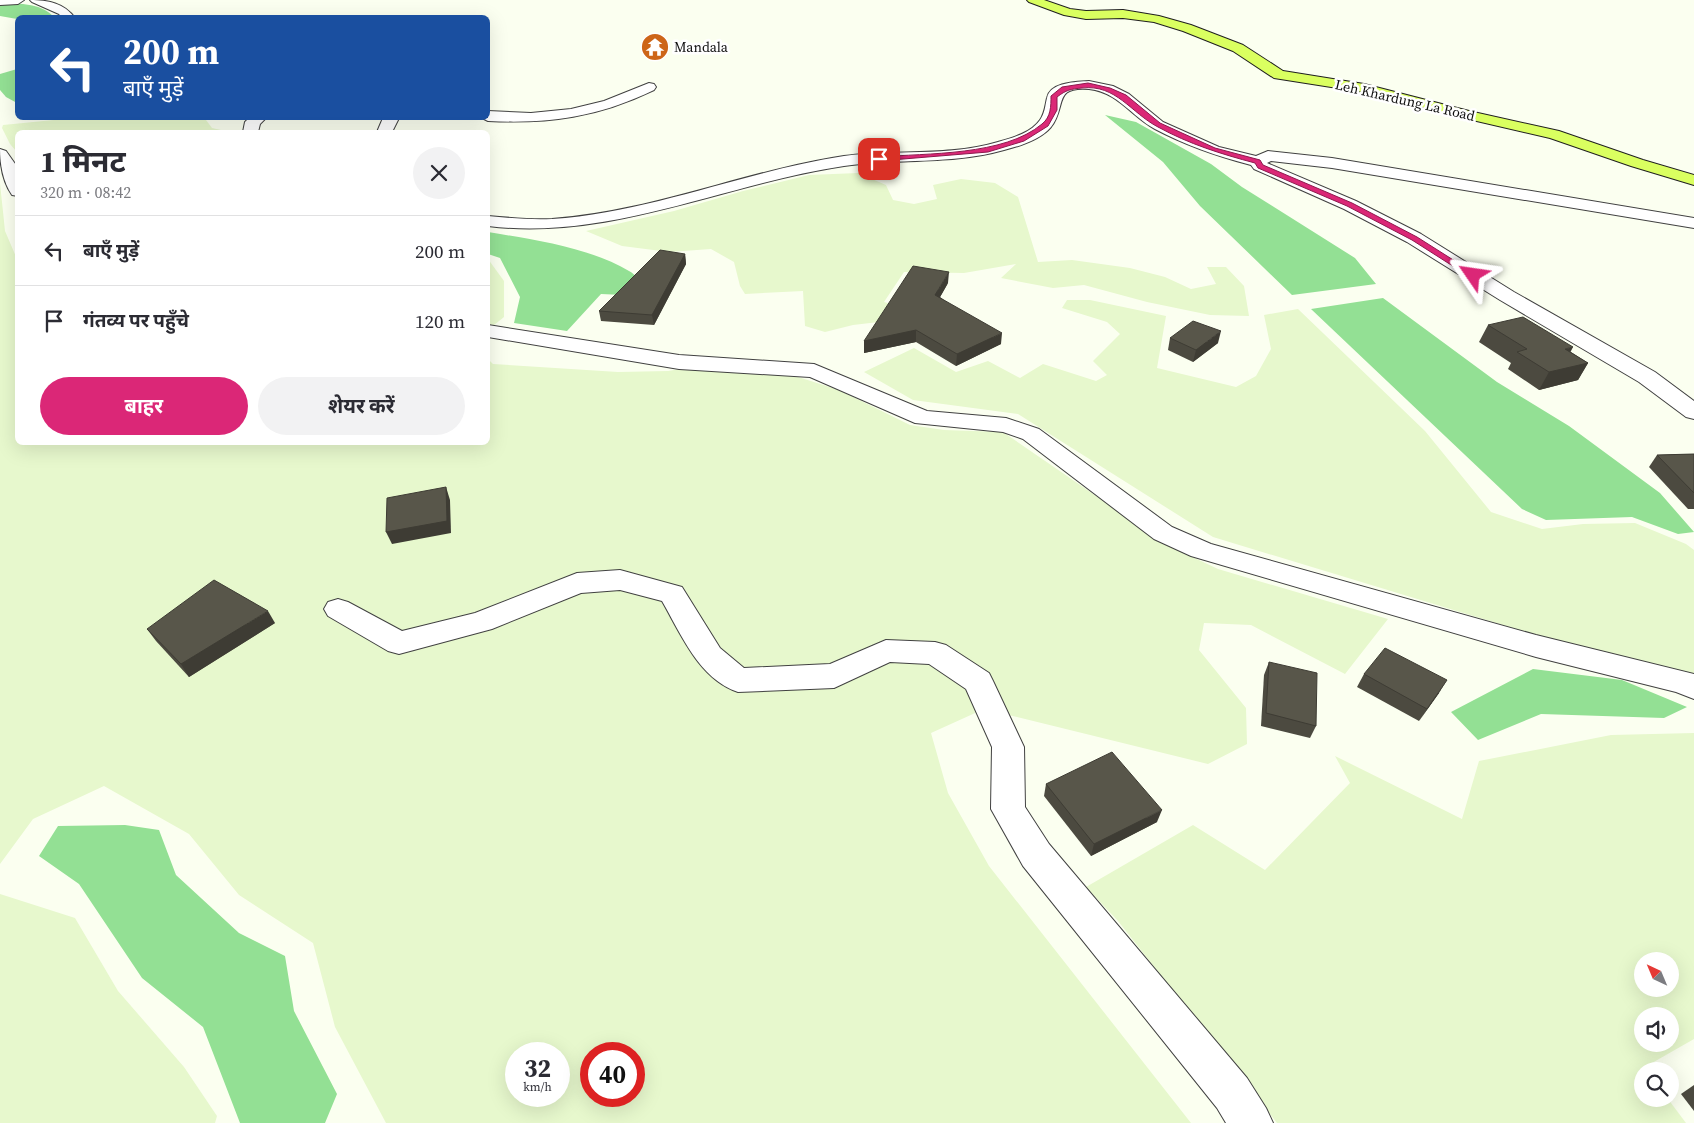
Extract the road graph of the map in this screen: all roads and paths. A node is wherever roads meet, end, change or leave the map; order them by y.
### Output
1 (18, 0) edge
2 (36, 0) edge
3 (74, 0) edge
4 (1033, 0) edge
5 (0, 1) edge
6 (66, 14) edge
7 (649, 87) dead end
8 (490, 116) edge
9 (0, 154) edge
10 (1258, 162) junction
11 (1694, 180) edge
12 (15, 182) edge
13 (490, 212) edge
14 (490, 221) edge
15 (1694, 223) edge
16 (552, 224) junction
17 (490, 331) edge
18 (1694, 412) edge
19 (338, 609) dead end
20 (1694, 687) edge
21 (1251, 1123) edge

1 - 5 street
2 - 6 street
3 - 6 street
4 - 11 main road, Leh Khardung La Road
7 - 8 street
9 - 12 street
10 - 15 street
10 - 16 street
10 - 18 street
13 - 16 street
14 - 16 street
17 - 20 street
19 - 21 street

